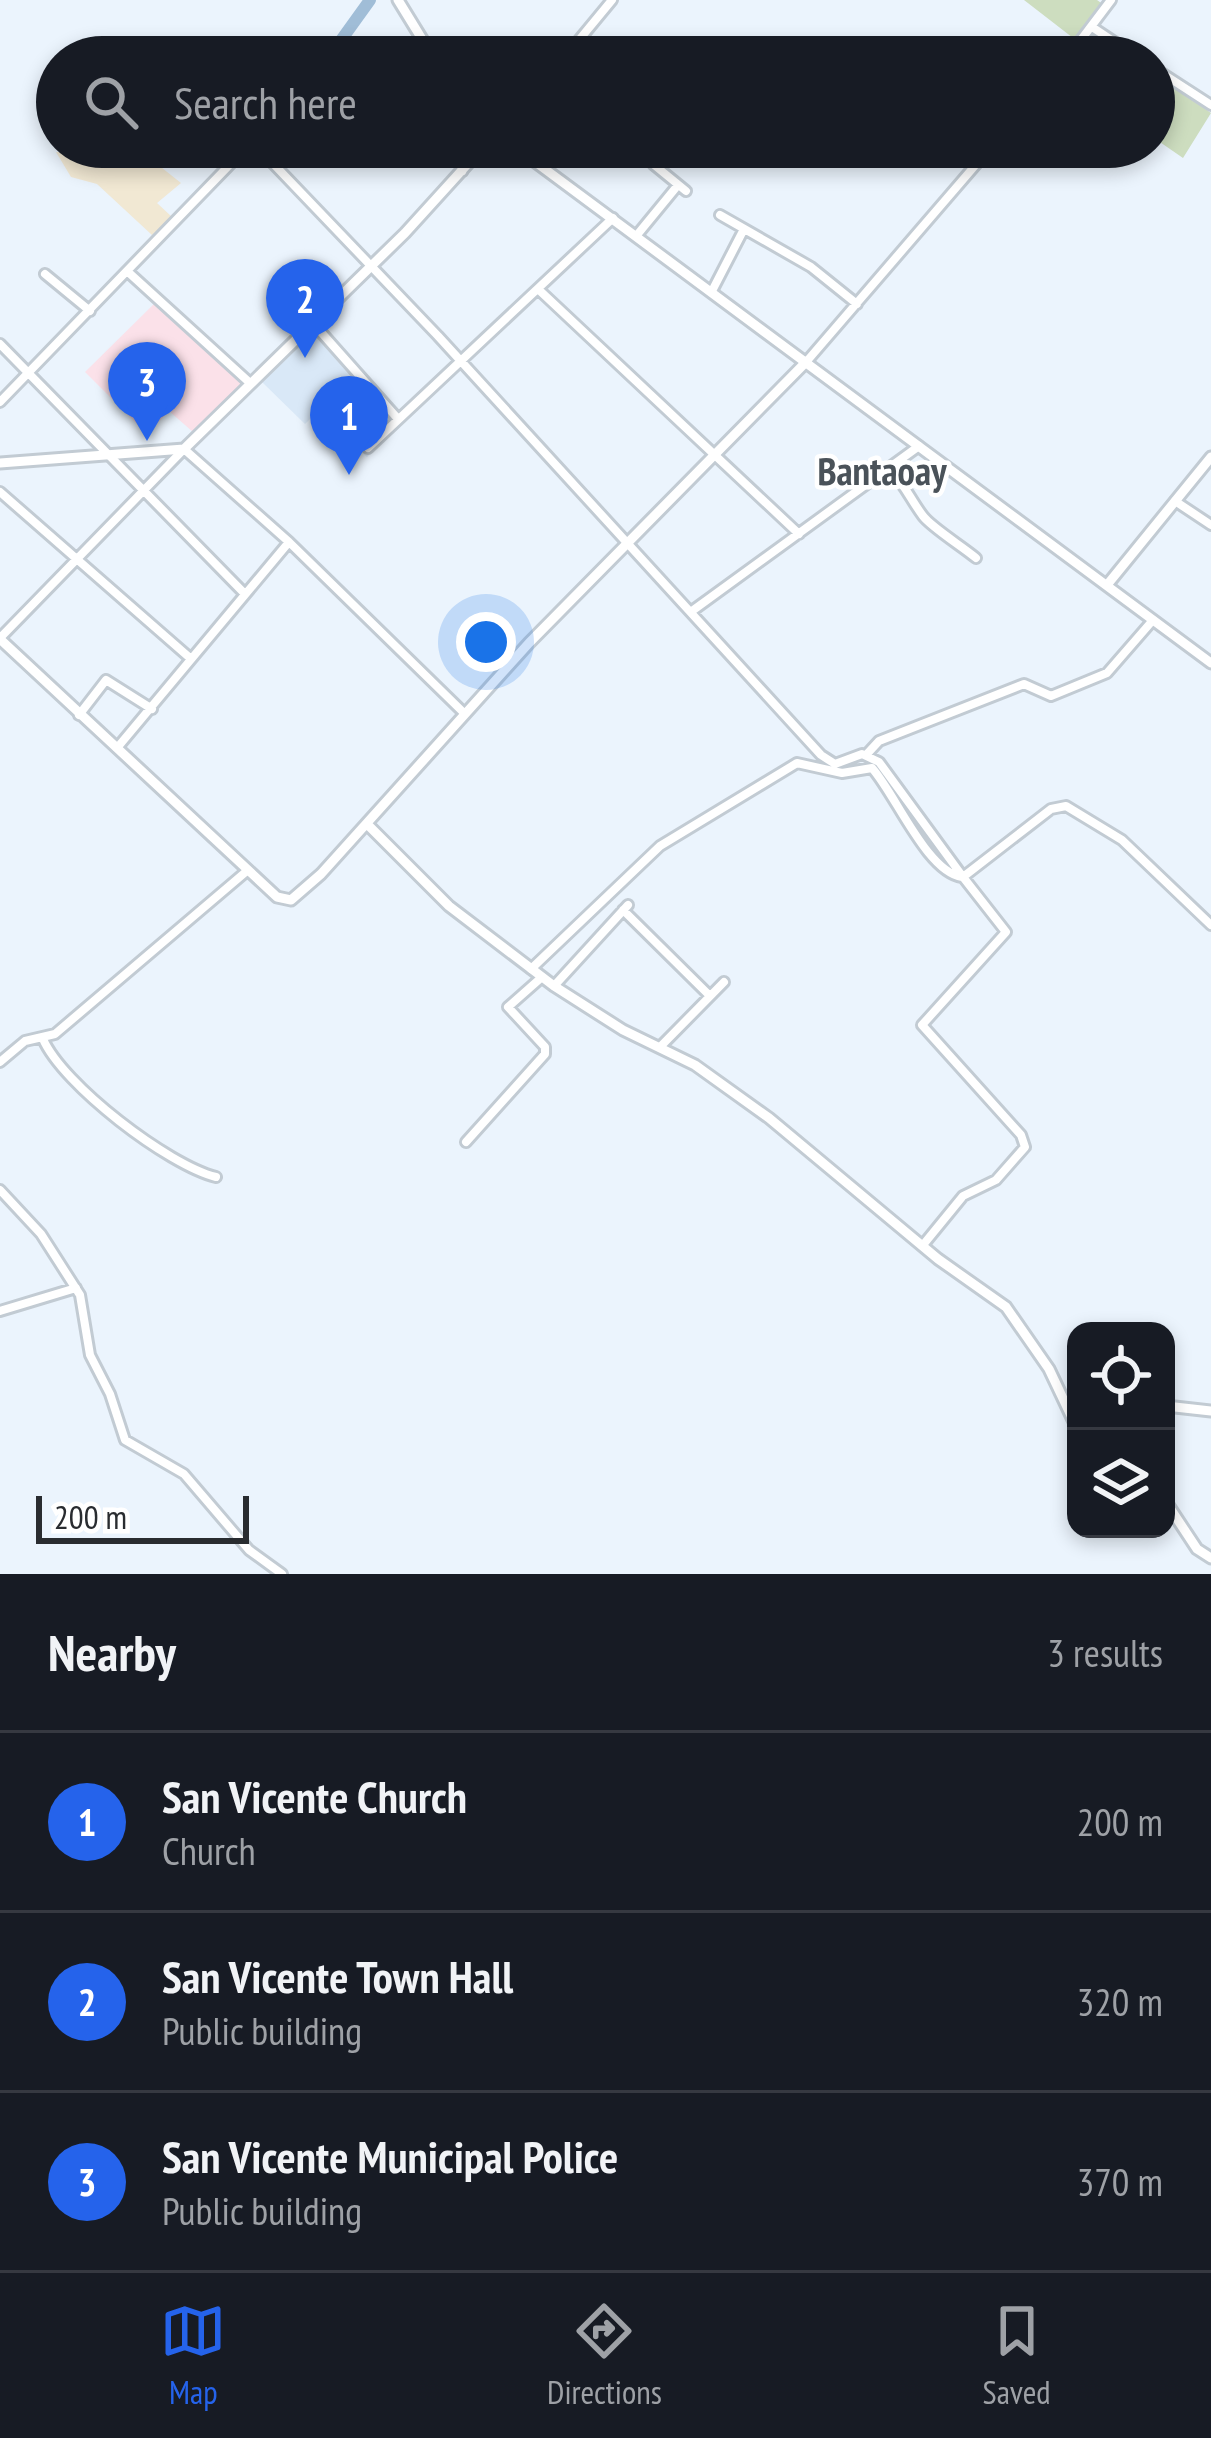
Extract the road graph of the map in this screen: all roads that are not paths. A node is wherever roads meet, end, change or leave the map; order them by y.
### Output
1 (398, 0) edge
2 (612, 0) edge
3 (1112, 0) edge
4 (1092, 27) junction
5 (420, 36) edge
6 (582, 36) edge
7 (1085, 36) edge
8 (1106, 36) edge
9 (1175, 81) edge
10 (1211, 104) edge
11 (227, 168) edge
12 (277, 168) edge
13 (465, 168) edge
14 (543, 168) edge
15 (658, 168) edge
16 (973, 168) edge
17 (462, 171) joint
18 (720, 215) dead end
19 (613, 218) junction
20 (744, 229) junction
21 (637, 235) junction
22 (370, 264) junction
23 (127, 271) junction
24 (46, 274) dead end
25 (538, 289) junction
26 (712, 291) junction
27 (856, 304) junction
28 (90, 311) junction
29 (311, 322) junction
30 (0, 344) edge
31 (460, 361) junction
32 (807, 361) junction
33 (29, 374) junction
34 (250, 383) junction
35 (0, 402) edge
36 (398, 419) junction
37 (922, 444) junction
38 (184, 448) junction
39 (368, 448) dead end
40 (104, 455) junction
41 (717, 456) junction
42 (1211, 457) edge
43 (0, 463) edge
44 (890, 469) junction
45 (0, 493) edge
46 (142, 494) junction
47 (1175, 501) junction
48 (1211, 525) edge
49 (799, 534) junction
50 (289, 542) junction
51 (631, 544) junction
52 (976, 558) dead end
53 (75, 559) junction
54 (1107, 585) junction
55 (245, 594) junction
56 (692, 611) junction
57 (1153, 620) junction
58 (0, 638) edge
59 (190, 658) junction
60 (1211, 663) edge
61 (152, 709) junction
62 (464, 712) junction
63 (79, 715) junction
64 (115, 750) junction
65 (867, 754) junction
66 (367, 824) junction
67 (248, 870) junction
68 (963, 877) junction
69 (1211, 925) edge
70 (531, 969) junction
71 (542, 977) junction
72 (724, 982) dead end
73 (554, 986) junction
74 (709, 995) junction
75 (44, 1040) junction
76 (660, 1047) junction
77 (0, 1062) edge
78 (466, 1142) dead end
79 (216, 1178) dead end
80 (0, 1190) edge
81 (923, 1245) junction
82 (76, 1288) junction
83 (0, 1311) edge
84 (1063, 1402) junction
85 (1067, 1402) edge
86 (1175, 1407) edge
87 (1067, 1409) edge
88 (1211, 1411) edge
89 (1175, 1516) edge
90 (1211, 1558) edge
91 (282, 1574) edge

1 - 5 street
2 - 6 street
3 - 4 street
4 - 7 street
4 - 8 street
9 - 10 street
11 - 23 street
12 - 22 street
13 - 17 street
14 - 19 street
15 - 21 street
16 - 27 street
17 - 22 street
18 - 20 street
19 - 21 street
19 - 25 street
20 - 26 street
20 - 27 street
21 - 26 street
22 - 29 street
22 - 31 street
23 - 28 street
23 - 34 street
24 - 28 street
25 - 31 street
25 - 41 street
26 - 32 street
27 - 32 street
28 - 33 street
29 - 34 street
29 - 36 street
30 - 33 street
31 - 36 street
31 - 51 street
32 - 37 street
32 - 41 street
33 - 35 street
33 - 40 street
34 - 38 street
36 - 39 street
37 - 44 street
37 - 54 street
38 - 40 street
38 - 46 street
38 - 50 street
40 - 43 street
40 - 46 street
41 - 49 street
41 - 51 street
42 - 47 street
44 - 49 street
44 - 52 street
45 - 53 street
46 - 53 street
46 - 55 street
47 - 48 street
47 - 54 street
49 - 56 street
50 - 55 street
50 - 62 street
51 - 56 street
51 - 62 street
53 - 58 street
53 - 59 street
54 - 57 street
55 - 59 street
56 - 65 street
57 - 60 street
57 - 65 street
58 - 63 street
59 - 61 street
61 - 63 street
61 - 64 street
62 - 66 street
63 - 64 street
64 - 67 street
65 - 68 street
66 - 67 street
66 - 70 street
67 - 75 street
68 - 69 street
68 - 70 street
68 - 81 street
70 - 71 street
71 - 73 street
71 - 78 street
72 - 74 street
73 - 74 street
73 - 76 street
74 - 76 street
75 - 77 street
75 - 79 street
76 - 81 street
80 - 82 street
81 - 84 street
82 - 83 street
82 - 91 street
84 - 85 street
84 - 87 street
86 - 88 street
89 - 90 street

